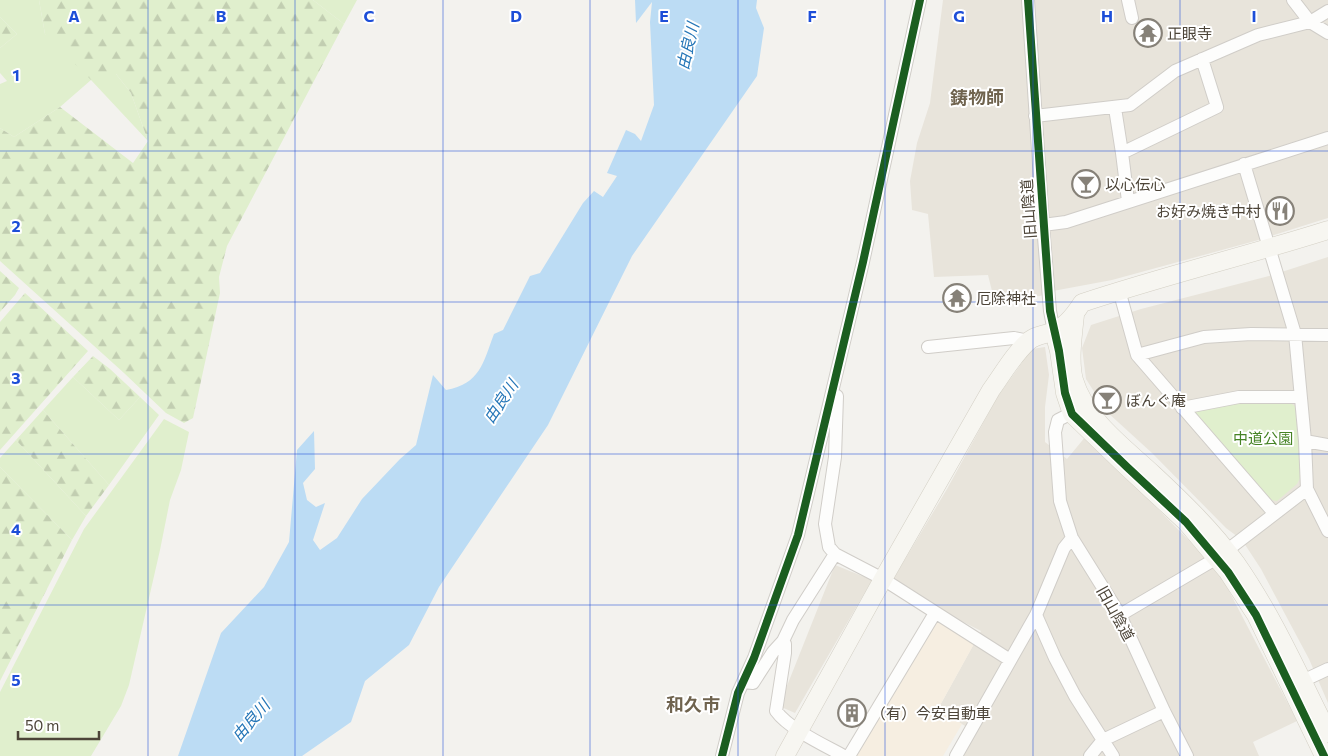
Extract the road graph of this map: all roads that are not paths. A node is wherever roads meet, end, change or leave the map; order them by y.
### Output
1 (920, 0) edge
2 (1028, 0) edge
3 (1128, 0) edge
4 (1293, 0) edge
5 (1328, 11) edge
6 (1132, 18) dead end
7 (1310, 22) junction
8 (1328, 33) edge
9 (1202, 59) junction
10 (1114, 108) junction
11 (1035, 116) junction
12 (1328, 138) edge
13 (1122, 153) junction
14 (1244, 164) junction
15 (1128, 201) junction
16 (1043, 225) junction
17 (1328, 230) edge
18 (1328, 243) edge
19 (1272, 254) junction
20 (1120, 296) junction
21 (1074, 315) junction
22 (1054, 332) junction
23 (1295, 334) junction
24 (1328, 335) edge
25 (1029, 341) junction
26 (928, 347) dead end
27 (1136, 355) junction
28 (836, 373) junction
29 (1300, 397) junction
30 (1182, 408) junction
31 (1079, 409) junction
32 (1305, 440) junction
33 (1328, 446) edge
34 (1307, 489) junction
35 (1274, 513) junction
36 (1328, 531) edge
37 (1072, 538) junction
38 (835, 554) junction
39 (1222, 554) junction
40 (883, 579) junction
41 (935, 613) junction
42 (1036, 615) junction
43 (1120, 615) junction
44 (782, 641) junction
45 (1010, 660) junction
46 (1328, 669) edge
47 (743, 682) junction
48 (1296, 684) junction
49 (1164, 711) junction
50 (798, 730) junction
51 (1328, 733) edge
52 (1103, 740) junction
53 (722, 756) edge
54 (785, 756) edge
55 (844, 756) edge
56 (849, 756) edge
57 (956, 756) edge
58 (1090, 756) edge
59 (1113, 756) edge
60 (1187, 756) edge
61 (1324, 756) edge

1 - 28 street
2 - 11 street, 旧山陰道
3 - 6 street
4 - 7 street
5 - 7 street
7 - 8 street
7 - 9 street
9 - 10 street
9 - 13 street
10 - 11 street
10 - 13 street
11 - 16 street, 旧山陰道
12 - 14 street
13 - 15 street
14 - 15 street
14 - 19 street
15 - 16 street
16 - 22 street, 旧山陰道
17 - 19 street
18 - 19 street
19 - 20 street
19 - 23 street
20 - 21 street
20 - 27 street
21 - 22 street
21 - 31 street
22 - 25 street
22 - 31 street, 旧山陰道
23 - 24 street
23 - 27 street
23 - 29 street
25 - 26 street
25 - 40 street
27 - 30 street
28 - 38 street
28 - 47 street
29 - 30 street
29 - 32 street
30 - 35 street
31 - 37 street, 旧山陰道
31 - 39 street
32 - 33 street
32 - 34 street
34 - 35 street
34 - 36 street
35 - 39 street
37 - 42 street
37 - 43 street, 旧山陰道
38 - 40 street
38 - 44 street
39 - 43 street
39 - 48 street
40 - 41 street
40 - 50 street
41 - 45 street
41 - 56 street
42 - 45 street
42 - 52 street
43 - 49 street, 旧山陰道
44 - 47 street
44 - 50 street
45 - 57 street
46 - 48 street
47 - 53 street
48 - 51 street
48 - 61 street
49 - 52 street
49 - 60 street, 旧山陰道
50 - 54 street
50 - 55 street
52 - 58 street
52 - 59 street

